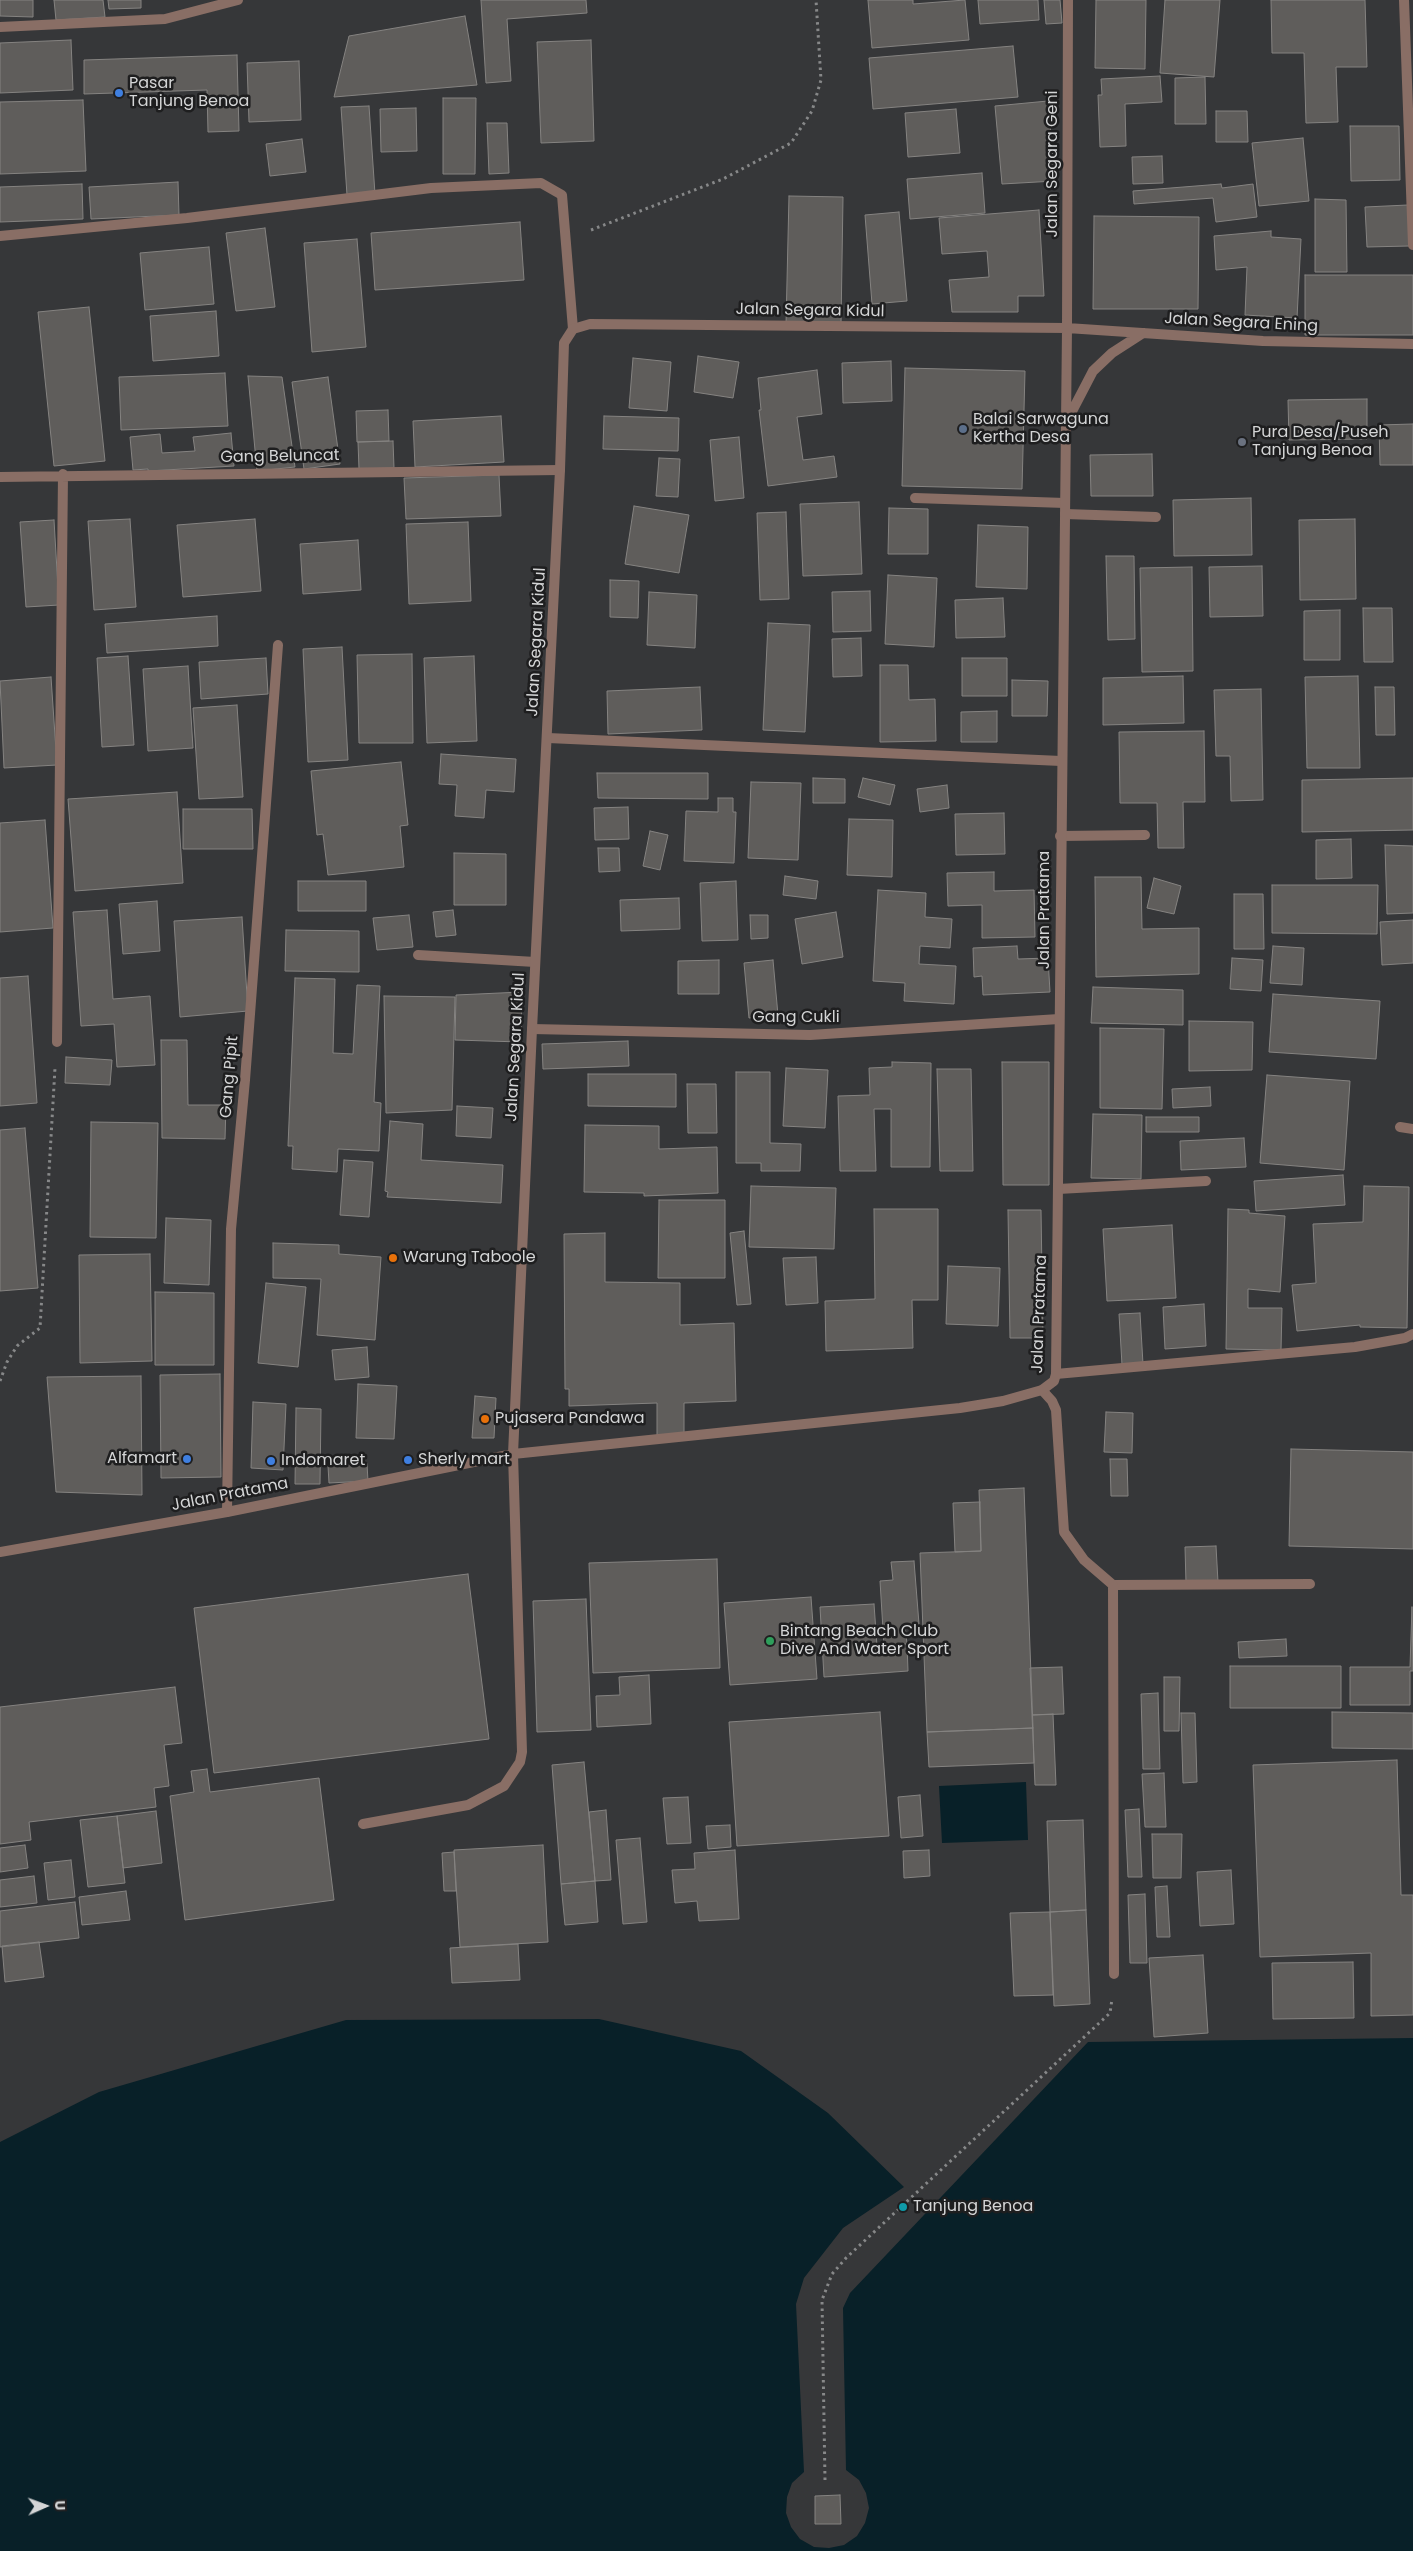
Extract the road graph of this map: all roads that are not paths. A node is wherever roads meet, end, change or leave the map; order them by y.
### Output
1 (238, 0) edge
2 (1068, 0) edge
3 (1404, 0) edge
4 (0, 27) edge
5 (0, 236) edge
6 (1413, 246) edge
7 (1067, 328) junction
8 (573, 329) junction
9 (1143, 333) junction
10 (1413, 344) edge
11 (1066, 424) junction
12 (560, 470) junction
13 (63, 474) junction
14 (0, 477) edge
15 (916, 498) dead end
16 (1065, 503) junction
17 (1065, 514) junction
18 (1156, 516) dead end
19 (278, 645) dead end
20 (548, 738) junction
21 (1061, 761) junction
22 (1145, 835) dead end
23 (1060, 836) junction
24 (418, 955) dead end
25 (535, 962) junction
26 (1059, 1019) junction
27 (532, 1029) junction
28 (57, 1042) road end
29 (1400, 1127) dead end
30 (1413, 1129) edge
31 (1206, 1181) dead end
32 (1058, 1189) junction
33 (1413, 1334) edge
34 (1056, 1374) junction
35 (1042, 1390) junction
36 (513, 1454) junction
37 (227, 1512) junction
38 (0, 1552) edge
39 (1310, 1584) dead end
40 (1113, 1585) junction
41 (363, 1824) dead end
42 (1114, 1974) road end

1 - 4 street
2 - 7 street, Jalan Segara Geni
3 - 6 street
5 - 8 street
7 - 8 street, Jalan Segara Kidul
7 - 9 street, Jalan Segara Ening
7 - 11 street, Jalan Pratama
8 - 12 street, Jalan Segara Kidul
9 - 10 street, Jalan Segara Ening
9 - 11 street
11 - 16 street, Jalan Pratama
12 - 13 street, Gang Beluncat
12 - 20 street, Jalan Segara Kidul
13 - 14 street, Gang Beluncat
13 - 28 street
15 - 16 street
16 - 17 street, Jalan Pratama
17 - 18 street
17 - 21 street, Jalan Pratama
19 - 37 street, Gang Pipit
20 - 21 street
20 - 25 street, Jalan Segara Kidul
21 - 23 street, Jalan Pratama
22 - 23 street
23 - 26 street, Jalan Pratama
24 - 25 street
25 - 27 street, Jalan Segara Kidul
26 - 27 street, Gang Cukli
26 - 32 street, Jalan Pratama
27 - 36 street, Jalan Segara Kidul
29 - 30 street
31 - 32 street
32 - 34 street, Jalan Pratama
33 - 34 street
34 - 35 street, Jalan Pratama
35 - 36 street, Jalan Pratama
35 - 40 street
36 - 37 street, Jalan Pratama
36 - 41 street, Jalan Segara Kidul
37 - 38 street, Jalan Pratama
39 - 40 street
40 - 42 street

